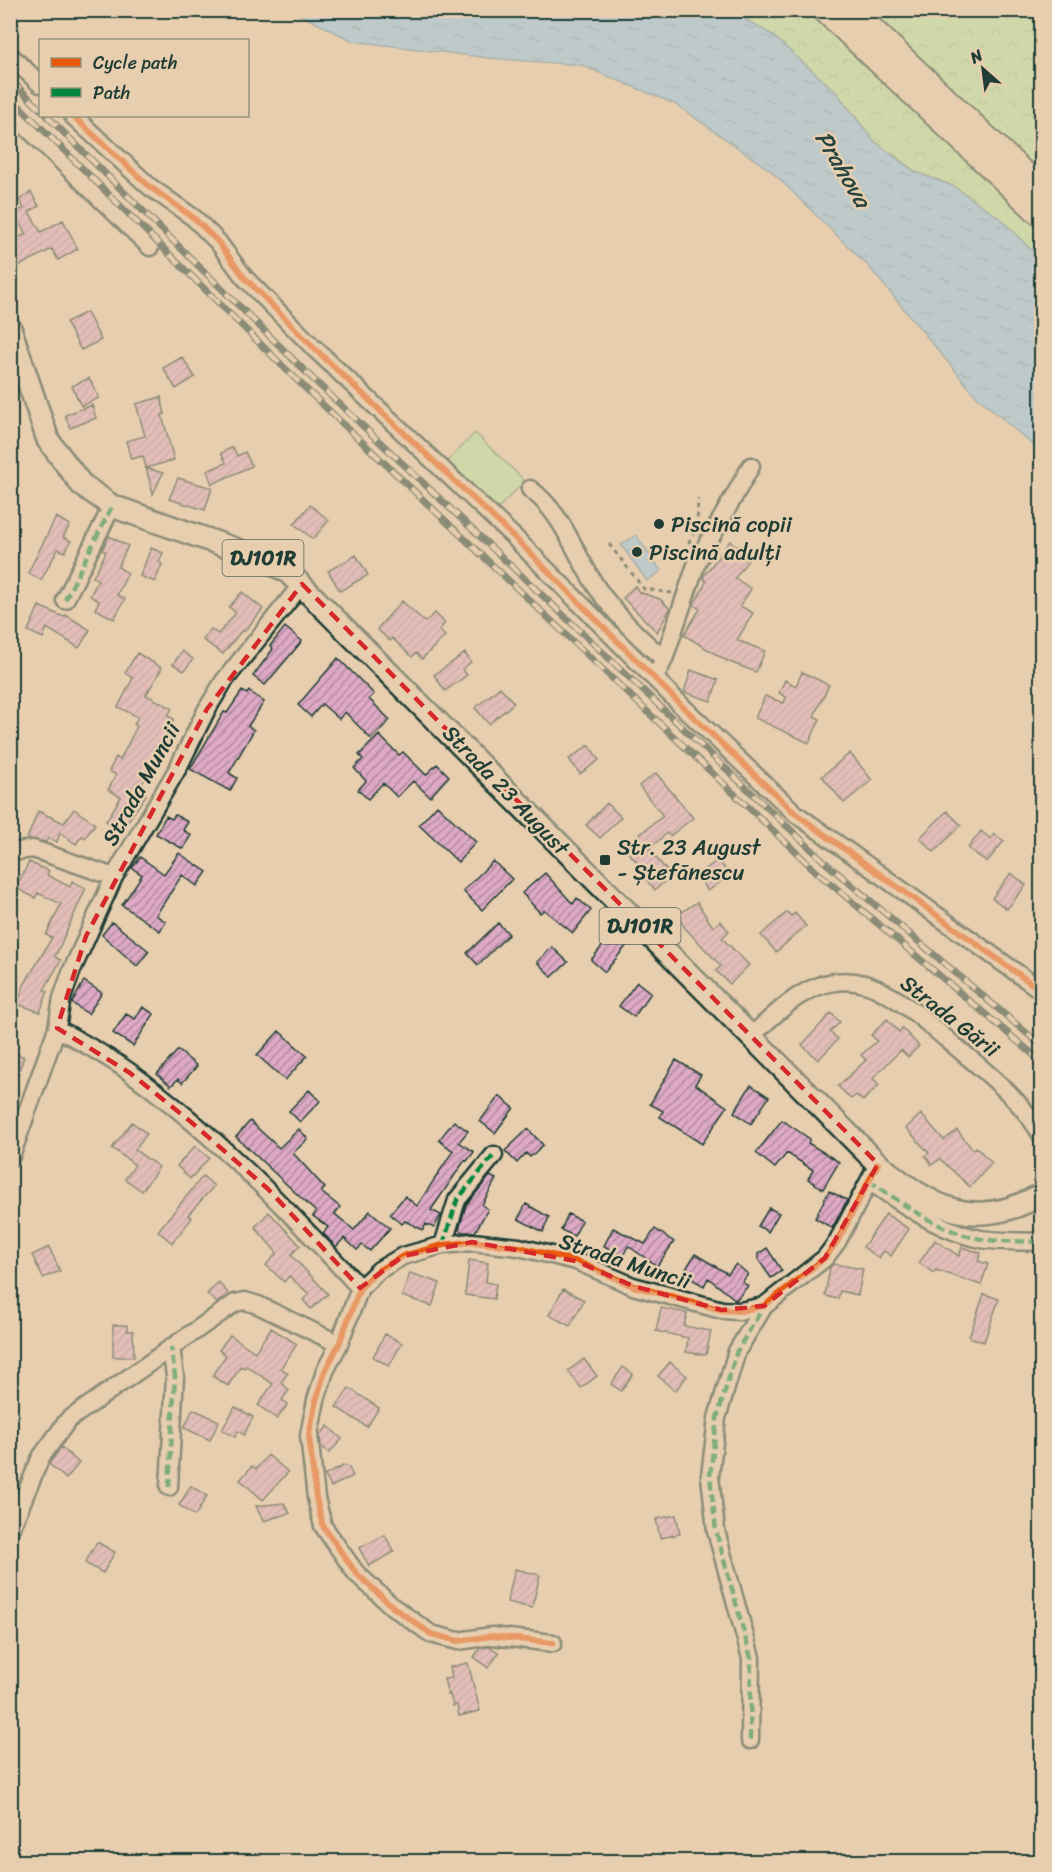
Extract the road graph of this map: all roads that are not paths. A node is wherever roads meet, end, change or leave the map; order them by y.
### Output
1 (825, 10) edge
2 (851, 10) edge
3 (10, 55) edge
4 (39, 83) edge
5 (10, 111) edge
6 (74, 117) edge
7 (1041, 191) edge
8 (1041, 215) edge
9 (150, 247) dead end
10 (11, 331) edge
11 (751, 466) dead end
12 (530, 489) dead end
13 (112, 506) junction
14 (302, 584) junction
15 (65, 600) dead end
16 (663, 659) junction
17 (655, 678) junction
18 (10, 852) edge
19 (114, 877) junction
20 (1041, 992) edge
21 (57, 1028) junction
22 (751, 1036) junction
23 (1041, 1136) edge
24 (494, 1155) dead end
25 (10, 1159) edge
26 (874, 1172) junction
27 (1041, 1194) edge
28 (1041, 1242) edge
29 (443, 1245) junction
30 (360, 1288) junction
31 (764, 1306) junction
32 (339, 1344) junction
33 (171, 1347) junction
34 (169, 1487) dead end
35 (10, 1531) edge
36 (553, 1643) dead end
37 (750, 1740) dead end

1 - 8 highway
2 - 7 highway
3 - 4 street
5 - 9 street
6 - 17 street
10 - 13 main road, Strada 23 August / DJ101R
11 - 16 street
12 - 16 street
13 - 14 main road, Strada 23 August / DJ101R
13 - 15 street
14 - 19 street, Strada Muncii
14 - 22 main road, Strada 23 August / DJ101R
16 - 17 street
17 - 20 street
18 - 19 street
19 - 21 street, Strada Muncii
21 - 25 street, Strada Muncii
21 - 30 street
22 - 23 street, Strada Gării
22 - 26 main road, Strada 23 August / DJ101R
24 - 29 street
26 - 27 main road, Strada 23 August / DJ101R
26 - 28 street
26 - 31 street, Strada Muncii
29 - 30 street, Strada Muncii
29 - 31 street, Strada Muncii
30 - 32 street, Strada Muncii
31 - 37 street, Strada Muncii
32 - 33 street
32 - 36 street, Strada Muncii
33 - 34 street
33 - 35 street

